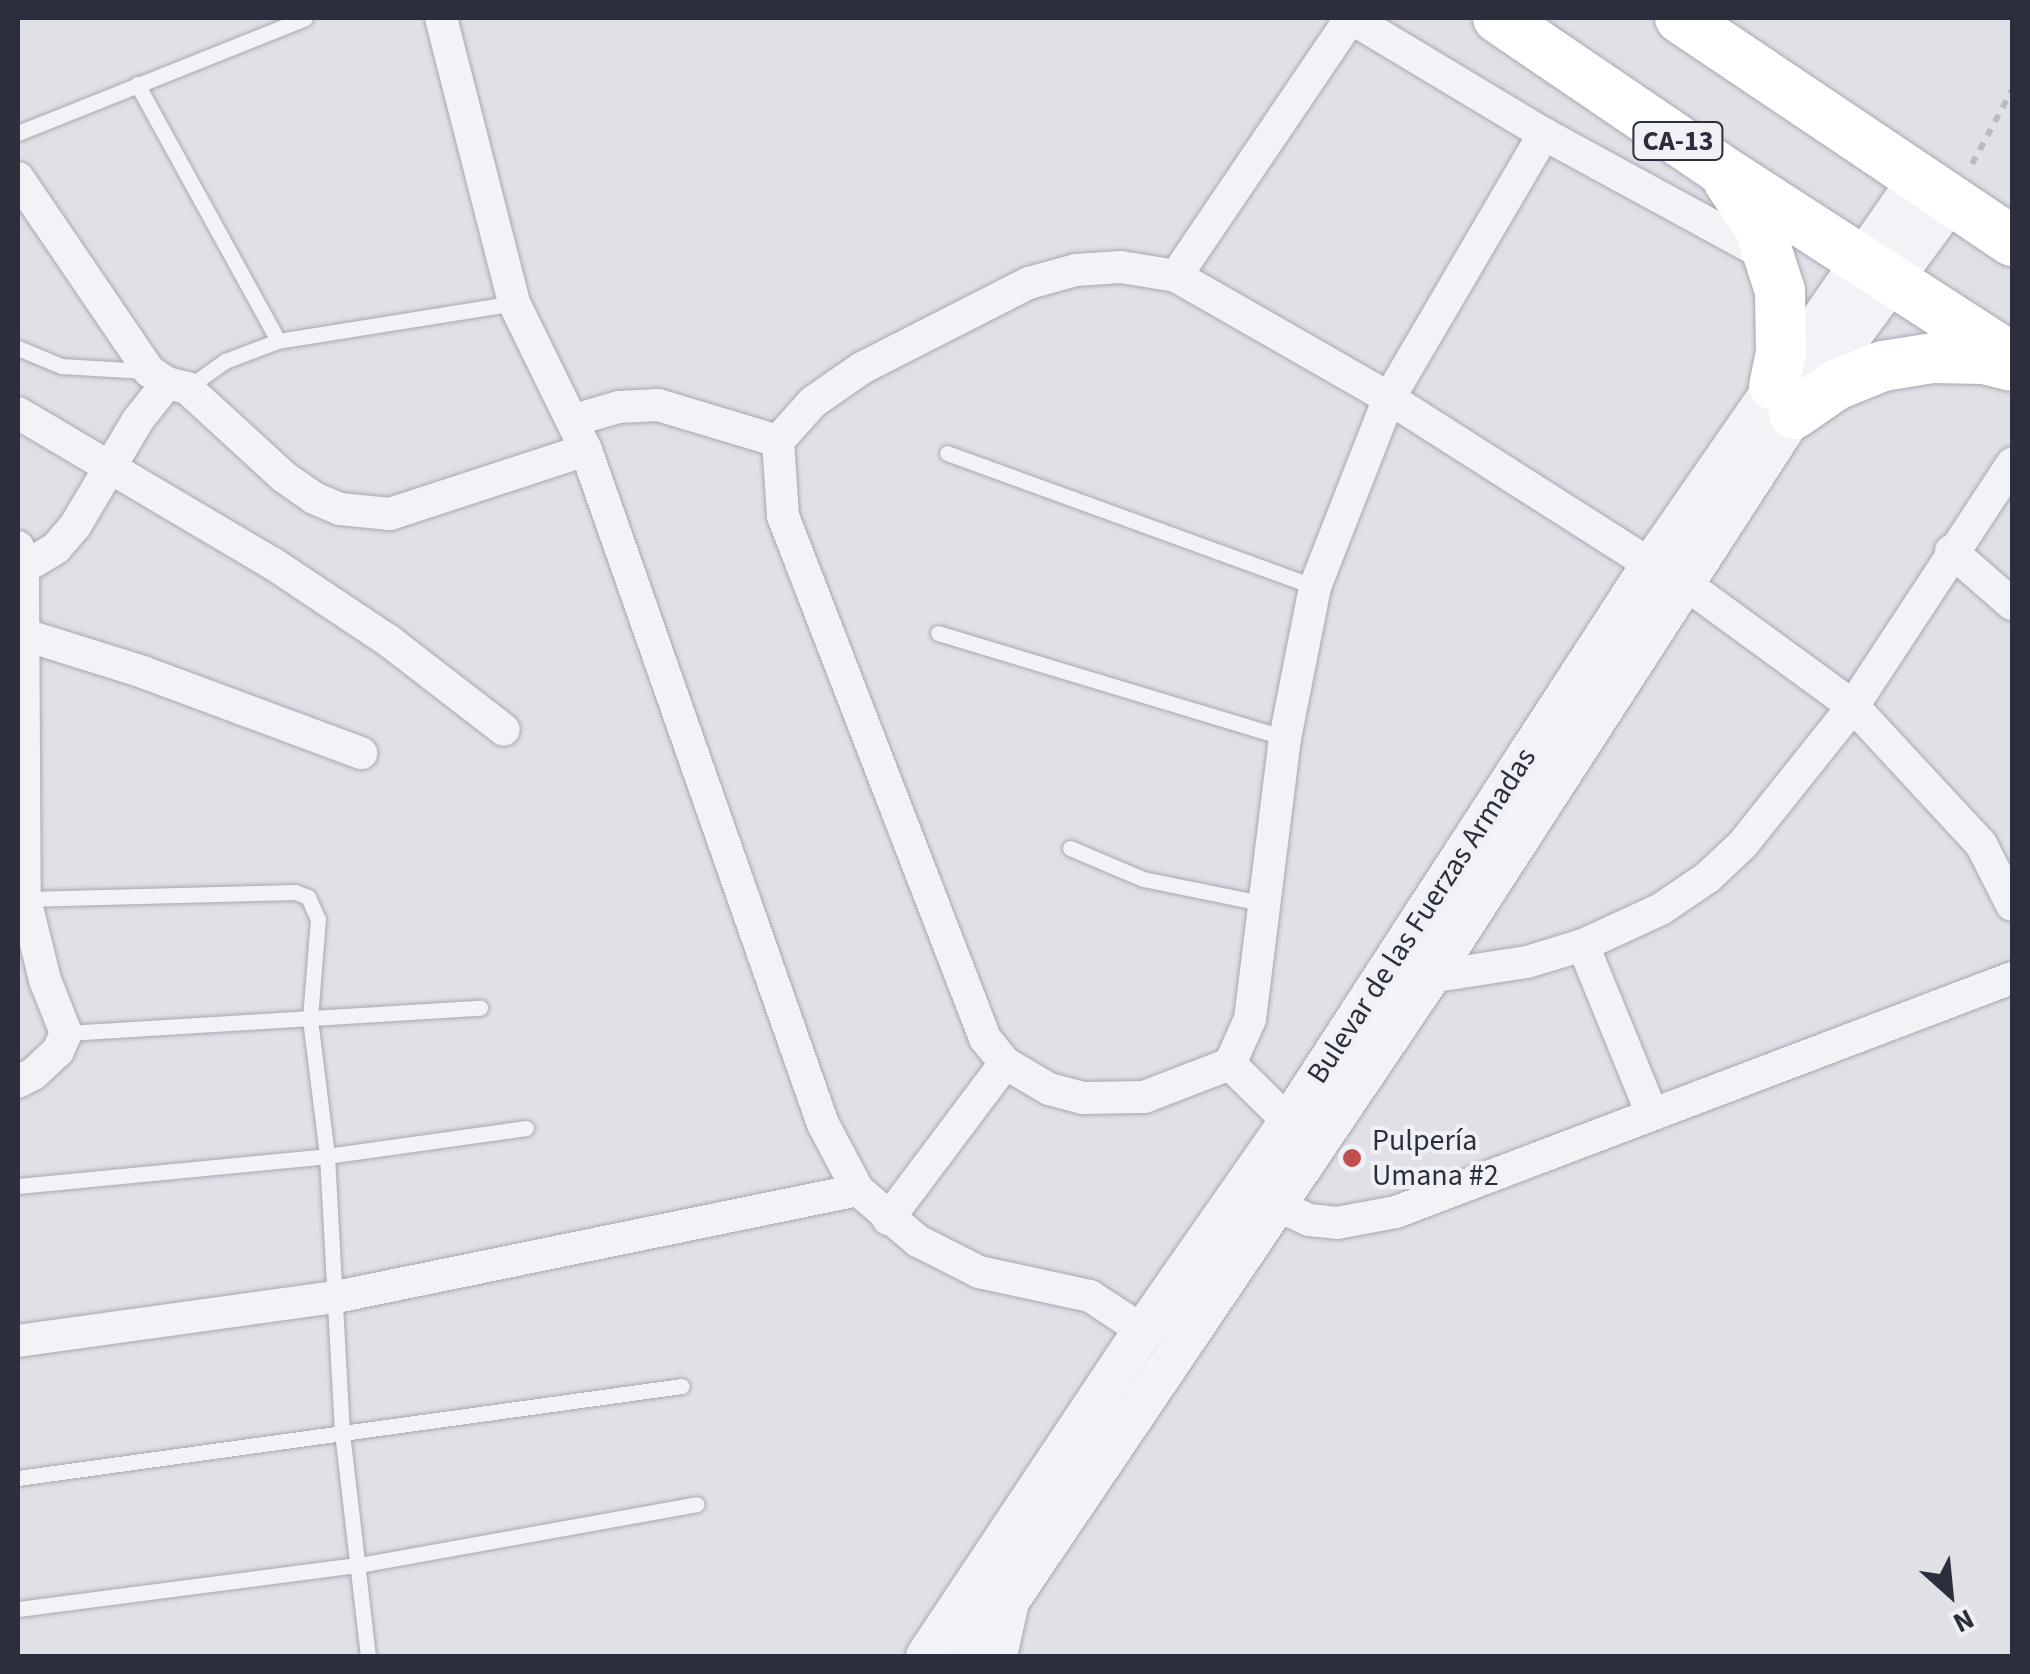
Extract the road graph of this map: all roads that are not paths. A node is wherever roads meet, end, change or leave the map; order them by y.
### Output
1 (305, 18) edge
2 (441, 18) edge
3 (1498, 18) edge
4 (1680, 18) edge
5 (136, 84) junction
6 (18, 132) edge
7 (1544, 134) junction
8 (1716, 167) junction
9 (18, 178) edge
10 (1935, 188) junction
11 (2012, 240) edge
12 (1773, 259) junction
13 (1875, 270) junction
14 (1176, 276) junction
15 (514, 304) junction
16 (278, 341) junction
17 (18, 348) edge
18 (2012, 358) edge
19 (2012, 366) edge
20 (168, 381) junction
21 (1389, 398) junction
22 (1784, 399) junction
23 (18, 412) edge
24 (580, 435) junction
25 (778, 441) junction
26 (947, 452) dead end
27 (2012, 464) edge
28 (110, 466) junction
29 (1951, 551) junction
30 (20, 557) edge
31 (1651, 564) junction
32 (1687, 585) junction
33 (1315, 587) junction
34 (2012, 604) edge
35 (938, 633) dead end
36 (22, 634) junction
37 (1853, 706) junction
38 (504, 730) dead end
39 (1285, 738) junction
40 (361, 753) dead end
41 (1070, 848) dead end
42 (24, 899) junction
43 (1261, 903) junction
44 (2012, 904) edge
45 (1583, 944) junction
46 (1430, 977) junction
47 (2012, 978) edge
48 (480, 1008) dead end
49 (310, 1019) junction
50 (66, 1033) junction
51 (1005, 1063) junction
52 (1230, 1064) junction
53 (18, 1082) edge
54 (1652, 1114) junction
55 (526, 1128) dead end
56 (1302, 1135) junction
57 (327, 1156) junction
58 (18, 1186) edge
59 (858, 1190) junction
60 (1278, 1206) junction
61 (888, 1219) junction
62 (336, 1297) junction
63 (1143, 1330) junction
64 (18, 1341) edge
65 (682, 1386) dead end
66 (342, 1432) junction
67 (18, 1478) edge
68 (697, 1504) dead end
69 (358, 1565) junction
70 (1014, 1594) junction
71 (18, 1609) edge
72 (368, 1656) edge
73 (926, 1656) edge
74 (972, 1656) edge
75 (1000, 1656) edge

1 - 5 lane
2 - 15 street
3 - 8 main road, CA-13
4 - 10 main road
5 - 6 lane
5 - 16 lane
7 - 12 street
7 - 14 street
7 - 21 street
8 - 12 main road
8 - 13 main road, CA-13
9 - 20 street
10 - 11 main road
10 - 13 street, Bulevar de las Fuerzas Armadas
12 - 22 main road
13 - 18 main road, CA-13
13 - 22 street, Bulevar de las Fuerzas Armadas
14 - 21 street
14 - 25 street
15 - 16 lane
15 - 24 street
16 - 20 lane
17 - 20 lane
19 - 22 main road
20 - 24 street
20 - 28 street
21 - 31 street
21 - 33 street
22 - 31 street, Bulevar de las Fuerzas Armadas
22 - 32 street, Bulevar de las Fuerzas Armadas
23 - 28 street
24 - 25 street
24 - 59 street
25 - 51 street
26 - 33 lane
27 - 29 street
28 - 30 street
28 - 38 street
29 - 34 street
29 - 37 street
30 - 36 street
31 - 56 street, Bulevar de las Fuerzas Armadas
32 - 37 street
32 - 46 street, Bulevar de las Fuerzas Armadas
33 - 39 street
35 - 39 lane
36 - 40 street
36 - 42 street
37 - 44 street
37 - 45 street
39 - 43 street
41 - 43 lane
42 - 49 lane
42 - 50 street
43 - 52 street
45 - 46 street
45 - 54 street
46 - 56 street, Bulevar de las Fuerzas Armadas
47 - 54 street
48 - 49 lane
49 - 50 lane
49 - 57 lane
50 - 53 street
51 - 52 street
51 - 61 street
52 - 56 street
54 - 60 street
55 - 57 lane
56 - 60 street, Bulevar de las Fuerzas Armadas
56 - 63 street, Bulevar de las Fuerzas Armadas
57 - 58 lane
57 - 62 lane
59 - 61 street
59 - 62 street
60 - 70 street, Bulevar de las Fuerzas Armadas
61 - 63 street
62 - 64 street
62 - 66 lane
63 - 73 street, Bulevar de las Fuerzas Armadas
65 - 66 lane
66 - 67 lane
66 - 69 lane
68 - 69 lane
69 - 71 lane
69 - 72 lane
70 - 74 street, Bulevar de las Fuerzas Armadas
70 - 75 street

